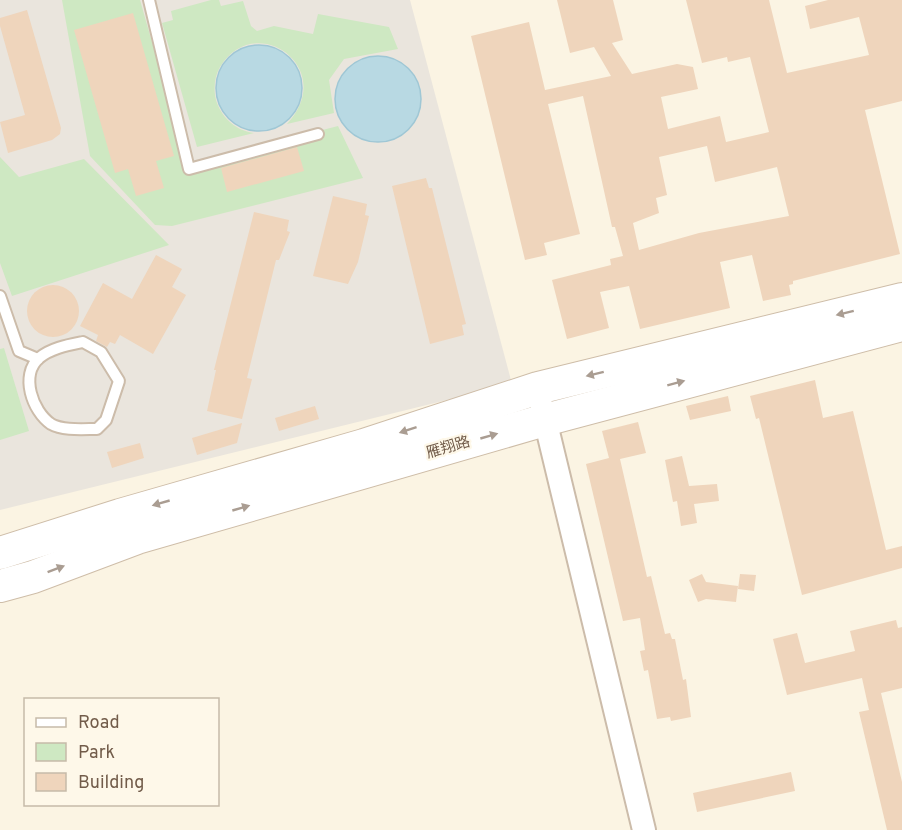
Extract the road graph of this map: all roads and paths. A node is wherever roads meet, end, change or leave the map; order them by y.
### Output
1 (149, 0) edge
2 (318, 134) dead end
3 (0, 296) edge
4 (902, 299) edge
5 (902, 325) edge
6 (38, 359) junction
7 (538, 388) junction
8 (545, 420) junction
9 (0, 553) edge
10 (0, 586) edge
11 (644, 830) edge

1 - 2 lane
3 - 6 lane
4 -> 7 main road, 雁翔路
8 -> 5 main road, 雁翔路
6 - 6 lane
7 - 8 street
7 -> 9 main road, 雁翔路
10 -> 8 main road, 雁翔路
8 - 11 street

